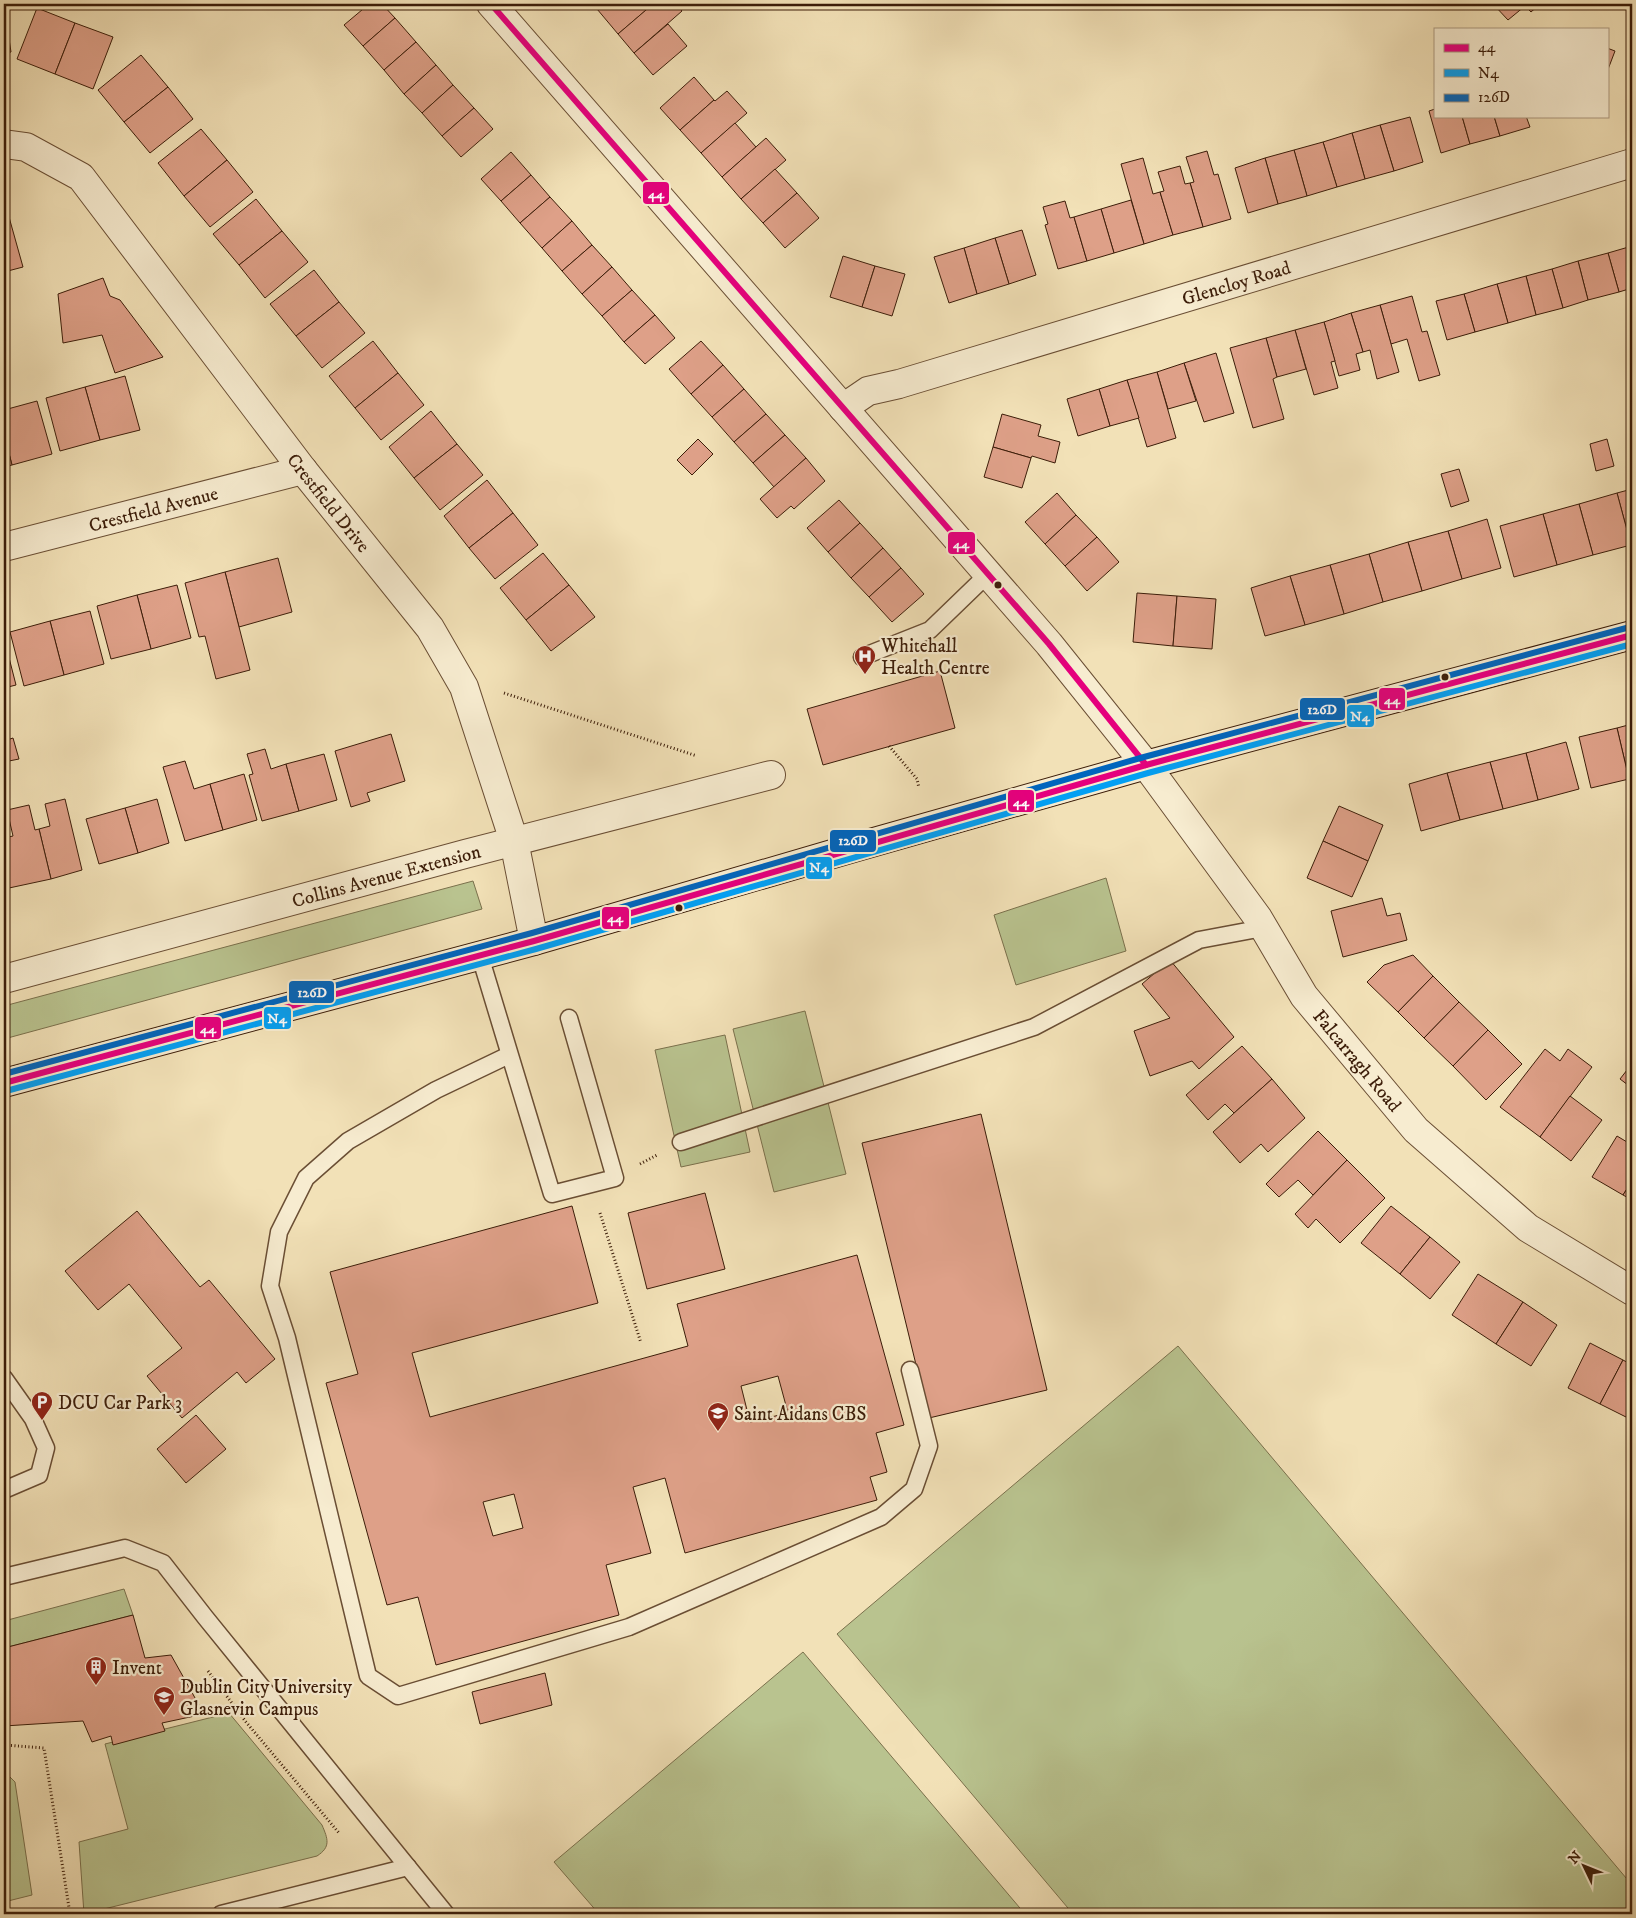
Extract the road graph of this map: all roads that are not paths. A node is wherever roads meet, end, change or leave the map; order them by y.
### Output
1 (491, 4) edge
2 (4, 144) edge
3 (1632, 163) edge
4 (843, 408) junction
5 (303, 470) junction
6 (4, 547) edge
7 (988, 574) junction
8 (1632, 635) edge
9 (862, 657) dead end
10 (1146, 765) junction
11 (771, 775) dead end
12 (514, 841) junction
13 (1263, 928) junction
14 (534, 942) junction
15 (480, 956) junction
16 (4, 979) edge
17 (569, 1018) dead end
18 (510, 1055) junction
19 (4, 1083) edge
20 (681, 1142) road end
21 (1632, 1291) edge
22 (910, 1370) dead end
23 (7, 1387) edge
24 (4, 1490) edge
25 (4, 1577) edge
26 (408, 1867) junction
27 (221, 1914) edge
28 (446, 1914) edge

1 - 4 street, Falcarragh Road
2 - 5 street, Crestfield Drive
3 - 4 street, Glencloy Road
4 - 7 street, Falcarragh Road
5 - 6 street, Crestfield Avenue
5 - 12 street, Crestfield Drive
7 - 9 lane
7 - 10 street, Falcarragh Road
8 - 10 street
10 - 13 street, Falcarragh Road
10 - 14 street
11 - 12 street, Collins Avenue Extension
12 - 14 street, Crestfield Drive
12 - 16 street, Collins Avenue Extension
13 - 20 lane
13 - 21 street, Falcarragh Road
14 - 15 street
15 - 18 lane
15 - 19 street
17 - 18 lane
18 - 22 lane
23 - 24 lane
25 - 26 lane
26 - 27 lane
26 - 28 lane

